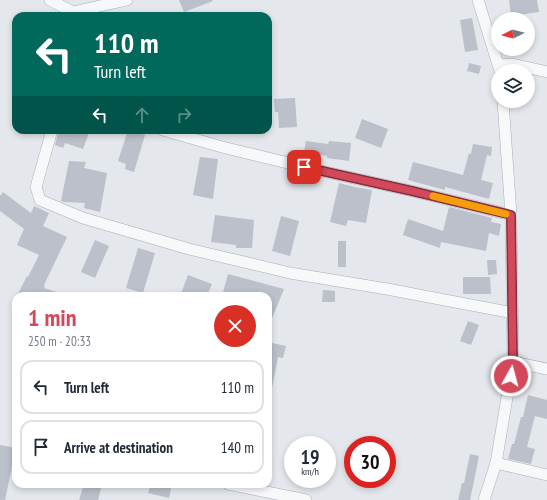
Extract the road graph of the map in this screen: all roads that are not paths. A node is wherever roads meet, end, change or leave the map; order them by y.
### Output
1 (50, 0) edge
2 (127, 0) edge
3 (478, 0) edge
4 (498, 64) edge
5 (535, 69) edge
6 (547, 72) edge
7 (504, 108) edge
8 (51, 134) edge
9 (176, 134) edge
10 (511, 215) junction
11 (513, 313) junction
12 (513, 362) junction
13 (547, 369) edge
14 (496, 463) junction
15 (547, 475) edge
16 (248, 488) edge
17 (306, 500) edge
18 (484, 500) edge

1 - 2 street
3 - 4 street
5 - 6 street
7 - 10 street
8 - 11 street
9 - 10 street
10 - 11 street
11 - 12 street
12 - 13 street
12 - 14 street
14 - 15 street
14 - 18 street
16 - 17 street

